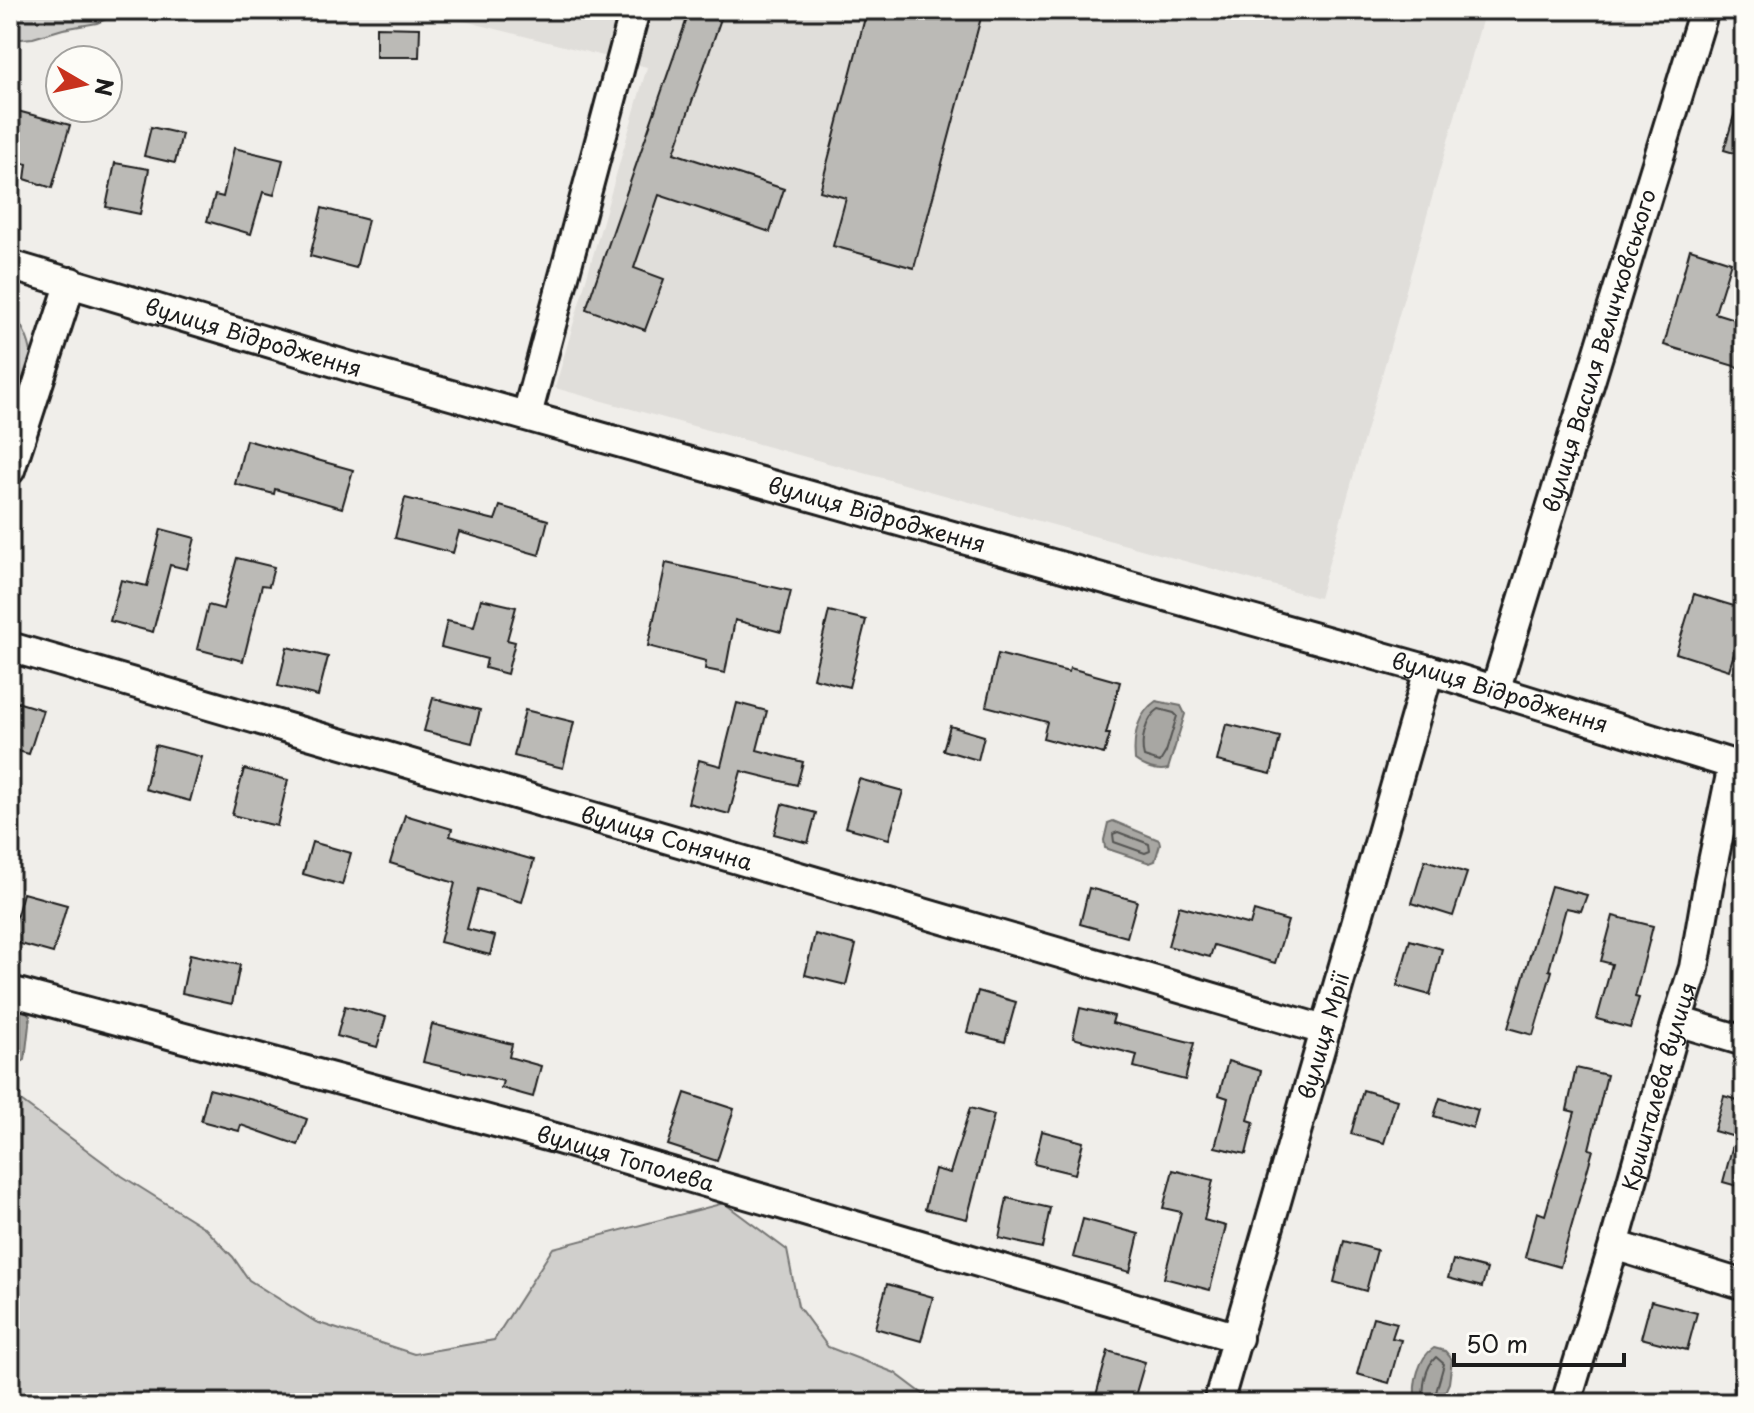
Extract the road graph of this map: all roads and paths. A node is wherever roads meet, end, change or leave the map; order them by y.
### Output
1 (635, 10) edge
2 (1704, 10) edge
3 (10, 265) edge
4 (71, 282) junction
5 (527, 415) junction
6 (10, 470) edge
7 (10, 647) edge
8 (1429, 670) junction
9 (1495, 691) junction
10 (1739, 767) edge
11 (10, 991) edge
12 (1677, 1021) junction
13 (1324, 1030) junction
14 (1744, 1041) edge
15 (1614, 1245) junction
16 (1744, 1285) edge
17 (1238, 1338) junction
18 (1218, 1403) edge
19 (1566, 1403) edge

1 - 5 street
2 - 9 street, вулиця Василя Величковського
3 - 4 street, вулиця Відродження
4 - 5 street, вулиця Відродження
4 - 6 street
5 - 8 street, вулиця Відродження
7 - 13 street, вулиця Сонячна
8 - 9 street, вулиця Відродження
8 - 13 street, вулиця Мрії
9 - 10 street, вулиця Відродження
10 - 12 street, Кришталева вулиця
11 - 17 street, вулиця Тополева
12 - 14 street
12 - 15 street, Кришталева вулиця
13 - 17 street, вулиця Мрії
15 - 16 street
15 - 19 street, Кришталева вулиця
17 - 18 street, вулиця Мрії

